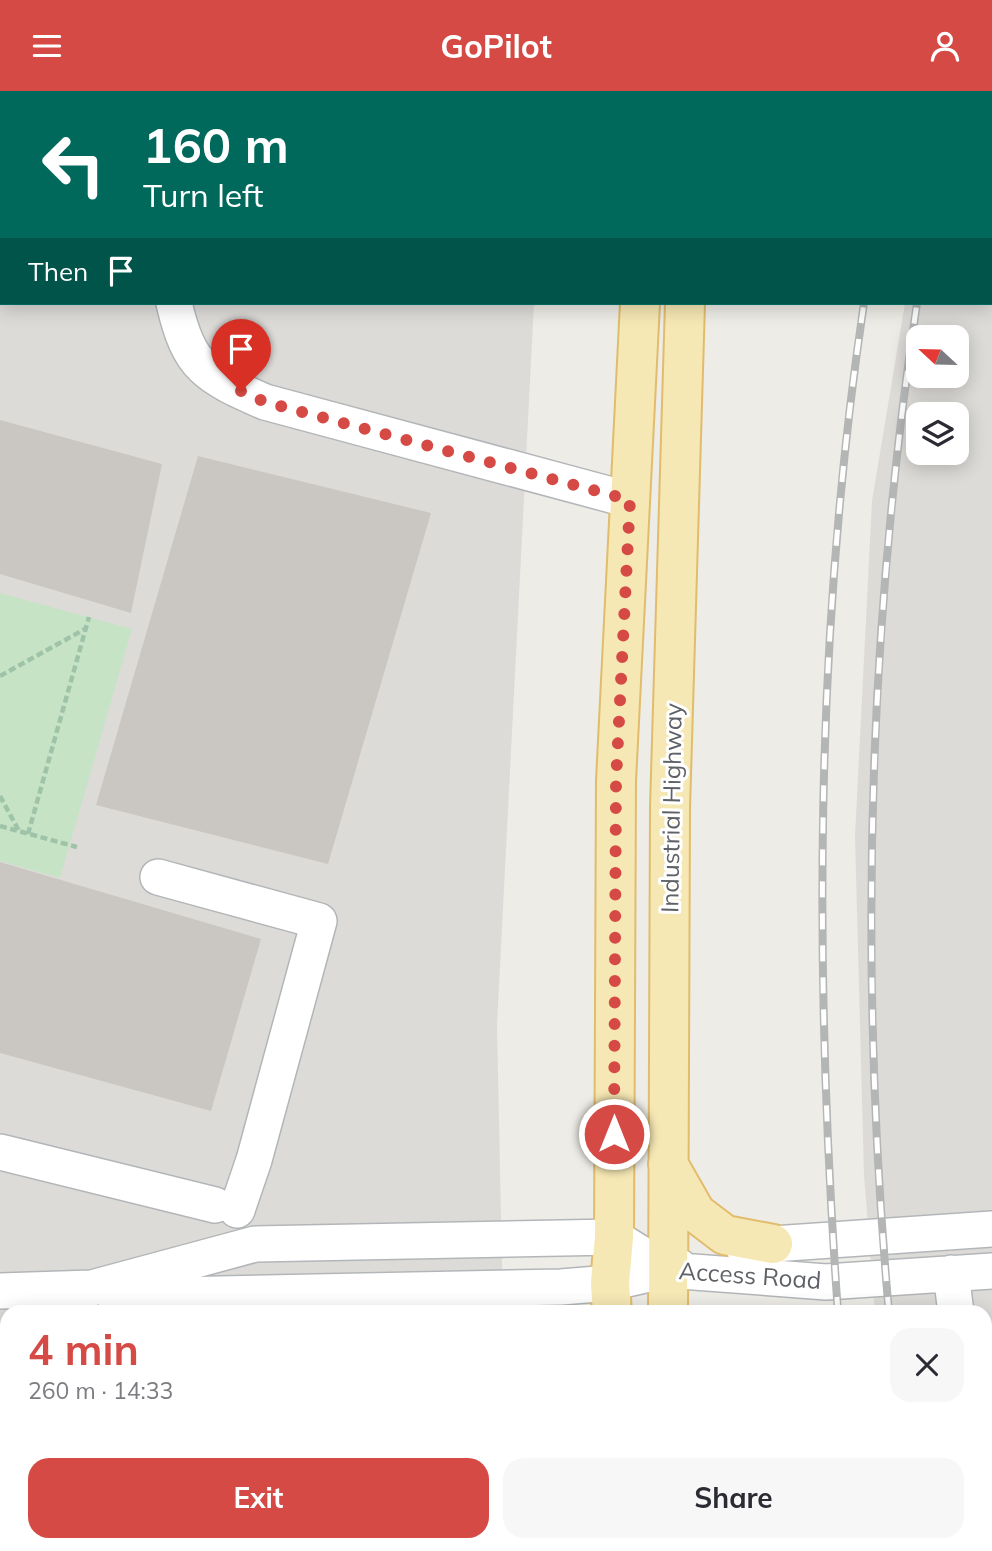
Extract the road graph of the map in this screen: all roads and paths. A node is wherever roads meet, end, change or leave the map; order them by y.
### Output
1 (174, 305) edge
2 (640, 305) edge
3 (685, 305) edge
4 (630, 500) junction
5 (89, 617) dead end
6 (86, 628) junction
7 (0, 676) edge
8 (0, 796) edge
9 (0, 826) edge
10 (19, 831) junction
11 (28, 834) junction
12 (77, 847) dead end
13 (158, 877) dead end
14 (0, 1152) edge
15 (668, 1163) junction
16 (992, 1230) edge
17 (614, 1237) junction
18 (773, 1244) junction
19 (667, 1270) junction
20 (992, 1271) edge
21 (951, 1273) junction
22 (92, 1288) junction
23 (0, 1291) edge
24 (611, 1298) edge
25 (668, 1305) edge
26 (955, 1305) edge

1 - 4 lane
2 - 4 main road
3 - 15 main road, Industrial Highway
4 - 17 main road
5 - 6 path
6 - 7 path
6 - 11 path
8 - 10 path
9 - 10 path
10 - 11 path
11 - 12 path
13 - 14 lane
15 - 18 main road
15 - 19 main road, Industrial Highway
16 - 18 lane, Access Road
17 - 19 lane
17 - 22 lane
17 - 24 main road
18 - 19 lane, Access Road
19 - 21 lane, Access Road
19 - 24 lane
19 - 25 main road, Industrial Highway
20 - 21 lane, Access Road
21 - 26 lane
22 - 23 lane
22 - 24 lane

